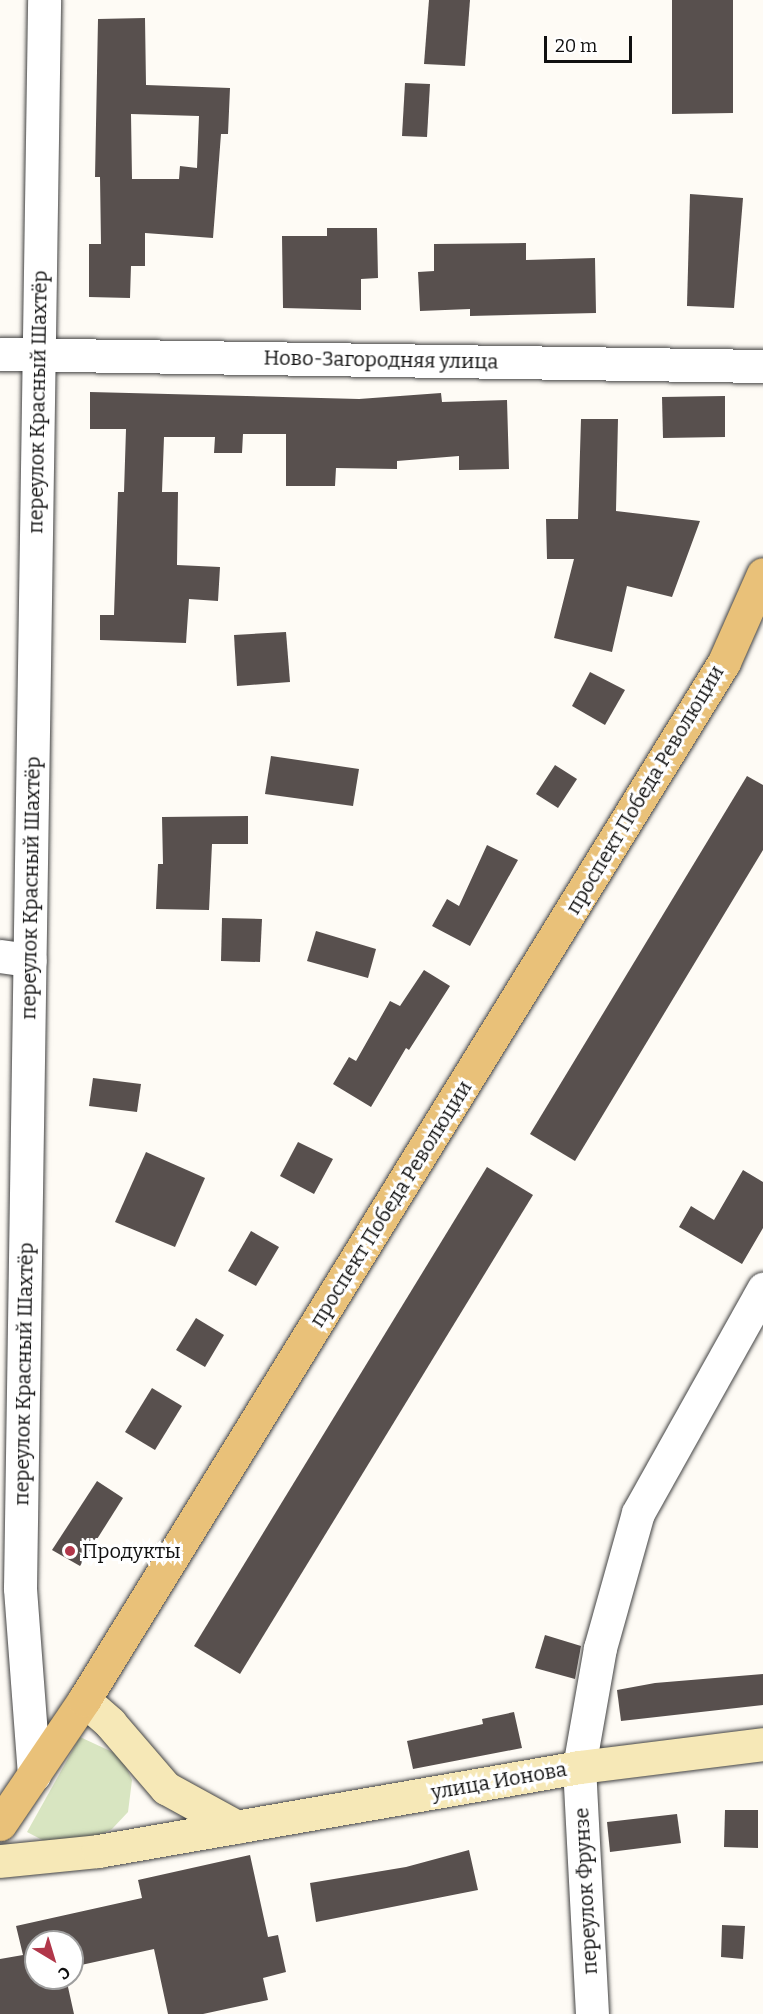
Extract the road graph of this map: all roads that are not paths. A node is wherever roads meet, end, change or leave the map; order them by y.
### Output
1 (44, 0) edge
2 (0, 354) edge
3 (39, 354) junction
4 (763, 366) edge
5 (763, 574) edge
6 (15, 958) edge
7 (763, 1289) edge
8 (84, 1700) junction
9 (763, 1744) edge
10 (579, 1767) junction
11 (34, 1775) junction
12 (0, 1824) edge
13 (237, 1827) junction
14 (0, 1861) edge
15 (592, 2014) edge

1 - 3 street, переулок Красный Шахтёр
2 - 3 street, Ново-Загородняя улица
3 - 4 street, Ново-Загородняя улица
3 - 6 street, переулок Красный Шахтёр
5 - 8 main road, проспект Победа Революции
6 - 11 street, переулок Красный Шахтёр
7 - 10 street, переулок Фрунзе
8 - 11 main road, проспект Победа Революции
8 - 13 main road
9 - 10 main road, улица Ионова
10 - 13 main road, улица Ионова
10 - 15 street, переулок Фрунзе
11 - 12 main road, проспект Победа Революции
13 - 14 main road, улица Ионова

